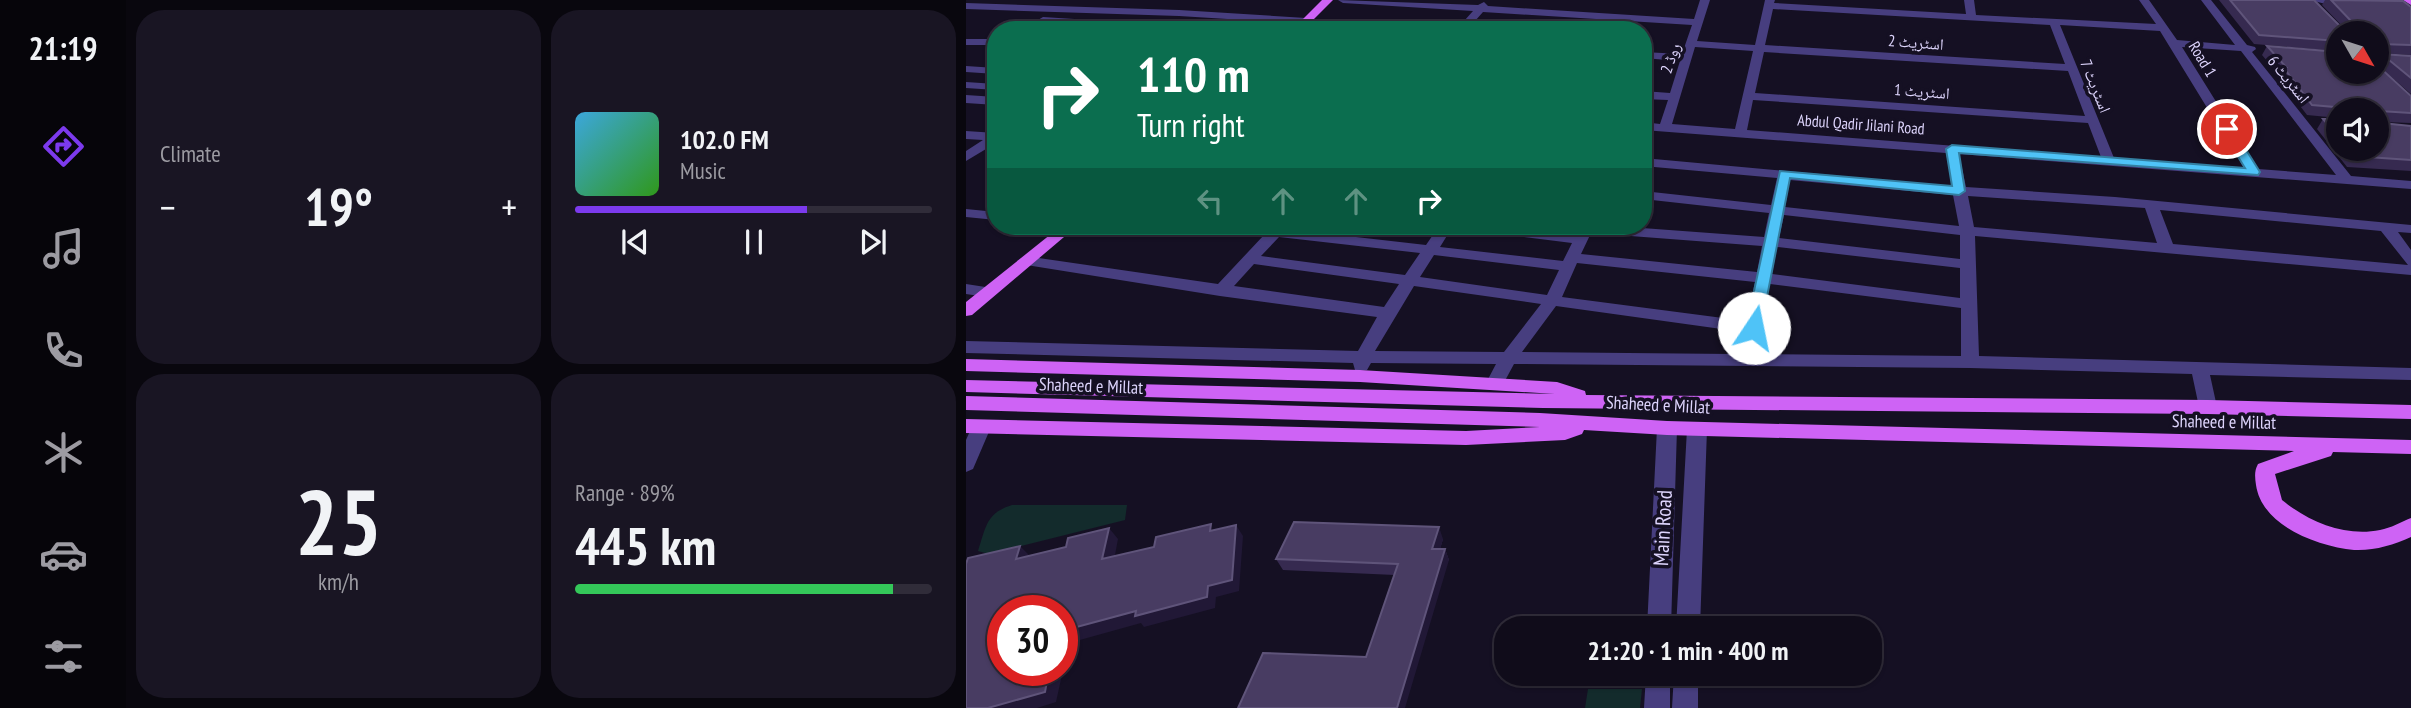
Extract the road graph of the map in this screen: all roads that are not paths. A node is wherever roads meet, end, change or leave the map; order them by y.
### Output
1 (1198, 0) edge
2 (1328, 0) edge
3 (1343, 0) edge
4 (1489, 0) edge
5 (1705, 0) edge
6 (1969, 0) edge
7 (2144, 0) edge
8 (2206, 0) edge
9 (2358, 2) edge
10 (2410, 2) edge
11 (1770, 3) edge
12 (2314, 3) edge
13 (2398, 5) edge
14 (966, 6) edge
15 (1481, 9) junction
16 (1179, 13) junction
17 (966, 18) edge
18 (1972, 18) junction
19 (1023, 21) edge
20 (1167, 21) edge
21 (1306, 21) joint
22 (1470, 21) edge
23 (2054, 22) junction
24 (1700, 23) junction
25 (2165, 29) junction
26 (966, 42) edge
27 (987, 42) edge
28 (2174, 43) junction
29 (1692, 44) junction
30 (1758, 47) junction
31 (2245, 49) junction
32 (2258, 50) dead end
33 (1652, 56) edge
34 (1688, 58) junction
35 (2071, 68) junction
36 (966, 69) edge
37 (987, 70) edge
38 (966, 85) edge
39 (987, 86) edge
40 (1652, 96) edge
41 (1749, 96) junction
42 (1673, 97) junction
43 (966, 99) edge
44 (987, 100) edge
45 (2093, 120) junction
46 (1652, 126) edge
47 (1665, 127) junction
48 (1740, 133) junction
49 (966, 135) edge
50 (987, 136) edge
51 (987, 143) edge
52 (1952, 149) junction
53 (966, 157) edge
54 (2109, 162) junction
55 (1652, 163) edge
56 (2253, 172) junction
57 (1784, 173) junction
58 (2346, 179) junction
59 (2411, 185) edge
60 (1959, 191) junction
61 (1652, 196) edge
62 (2151, 205) junction
63 (1777, 209) junction
64 (966, 213) edge
65 (987, 215) edge
66 (2387, 228) junction
67 (2411, 229) edge
68 (1967, 231) junction
69 (1058, 235) edge
70 (1272, 235) edge
71 (1324, 235) edge
72 (1440, 235) edge
73 (1582, 235) edge
74 (1652, 235) edge
75 (1771, 242) junction
76 (1431, 249) junction
77 (2167, 249) junction
78 (1250, 259) junction
79 (1025, 261) junction
80 (2411, 261) edge
81 (1569, 262) junction
82 (1965, 264) junction
83 (2411, 270) edge
84 (1763, 278) junction
85 (1412, 280) junction
86 (966, 289) edge
87 (1220, 291) junction
88 (986, 292) junction
89 (1553, 299) junction
90 (1968, 304) junction
91 (966, 311) edge
92 (1388, 313) junction
93 (1754, 328) junction
94 (966, 347) edge
95 (1363, 357) junction
96 (1508, 359) junction
97 (1738, 360) junction
98 (1970, 362) junction
99 (1002, 364) junction
100 (966, 365) edge
101 (2200, 369) junction
102 (2411, 374) edge
103 (1360, 376) junction
104 (966, 378) edge
105 (1495, 383) junction
106 (966, 386) edge
107 (1588, 400) junction
108 (966, 403) edge
109 (2208, 407) junction
110 (1541, 410) junction
111 (2411, 412) edge
112 (1592, 422) junction
113 (974, 427) edge
114 (1667, 428) junction
115 (1698, 429) junction
116 (2348, 446) junction
117 (2411, 447) edge
118 (966, 464) edge
119 (1695, 478) junction
120 (1666, 479) junction
121 (2411, 527) edge
122 (1663, 538) junction
123 (1690, 540) junction
124 (1660, 616) edge
125 (1688, 616) edge
126 (1658, 686) edge
127 (1686, 686) edge
128 (1657, 708) edge
129 (1685, 708) edge

1 - 16 street
2 - 21 main road
3 - 15 street
4 - 15 street
5 - 24 street, روڈ 2
6 - 18 street
7 - 25 street, Road 1
8 - 31 street, اسٹریٹ 6
9 - 12 street
10 - 13 street
11 - 18 street
11 - 30 street
14 - 16 street
15 - 22 street
15 - 24 street
16 - 20 street
16 - 21 street
17 - 19 street
18 - 23 street
23 - 25 street
23 - 35 street, اسٹریٹ 7
24 - 29 street, روڈ 2
25 - 28 street, Road 1
26 - 27 street
28 - 31 street
28 - 56 street, Road 1
29 - 30 street, اسٹریٹ 2
29 - 34 street, روڈ 2
30 - 35 street, اسٹریٹ 2
30 - 41 street
31 - 32 street
31 - 58 street, اسٹریٹ 6
33 - 34 street
34 - 42 street, روڈ 2
35 - 45 street, اسٹریٹ 7
36 - 37 street
38 - 39 street
40 - 42 street
41 - 45 street, اسٹریٹ 1
41 - 48 street
42 - 47 street, روڈ 2
43 - 44 street
45 - 54 street, اسٹریٹ 7
46 - 47 street, Abdul Qadir Jilani Road
47 - 48 street, Abdul Qadir Jilani Road
48 - 52 street, Abdul Qadir Jilani Road
49 - 50 street
51 - 53 street
52 - 54 street, Abdul Qadir Jilani Road
52 - 60 street
54 - 56 street, Abdul Qadir Jilani Road
55 - 57 street
56 - 58 street, Abdul Qadir Jilani Road
57 - 60 street
57 - 63 street
58 - 59 street, Abdul Qadir Jilani Road
60 - 62 street
60 - 68 street
61 - 63 street
62 - 66 street
62 - 77 street
63 - 68 street
63 - 75 street
64 - 65 street
66 - 67 street
66 - 80 street
68 - 77 street
68 - 82 street
69 - 79 main road
70 - 78 street
71 - 76 street
72 - 76 street
73 - 81 street
74 - 75 street
75 - 82 street
75 - 84 street
76 - 81 street
76 - 85 street
77 - 83 street
78 - 85 street
78 - 87 street
79 - 87 street
79 - 88 main road
81 - 84 street
81 - 89 street
82 - 90 street
84 - 90 street
84 - 93 street
85 - 89 street
85 - 92 street
86 - 88 street
87 - 92 street
88 - 91 main road
89 - 93 street
89 - 96 street
90 - 98 street
92 - 95 street
93 - 97 street
94 - 95 street
95 - 96 street
95 - 103 street
96 - 97 street
96 - 105 street
97 - 98 street
98 - 101 street
99 - 100 main road
99 - 103 main road
99 - 104 main road
101 - 102 street
101 - 109 street
103 - 105 main road
105 - 107 main road
106 - 110 main road, Shaheed e Millat
107 - 109 main road, Shaheed e Millat
107 - 110 main road, Shaheed e Millat
108 - 110 main road, Shaheed e Millat
109 - 111 main road, Shaheed e Millat
110 - 112 main road, Shaheed e Millat
112 - 113 main road
112 - 114 main road, Shaheed e Millat
113 - 118 street
114 - 115 main road, Shaheed e Millat
114 - 120 street, Main Road
115 - 116 main road, Shaheed e Millat
115 - 119 street, Main Road
116 - 117 main road
116 - 121 main road
119 - 120 street
119 - 123 street, Main Road
120 - 122 street, Main Road
122 - 123 street
122 - 124 street, Main Road
123 - 125 street, Main Road
126 - 128 street
127 - 129 street

